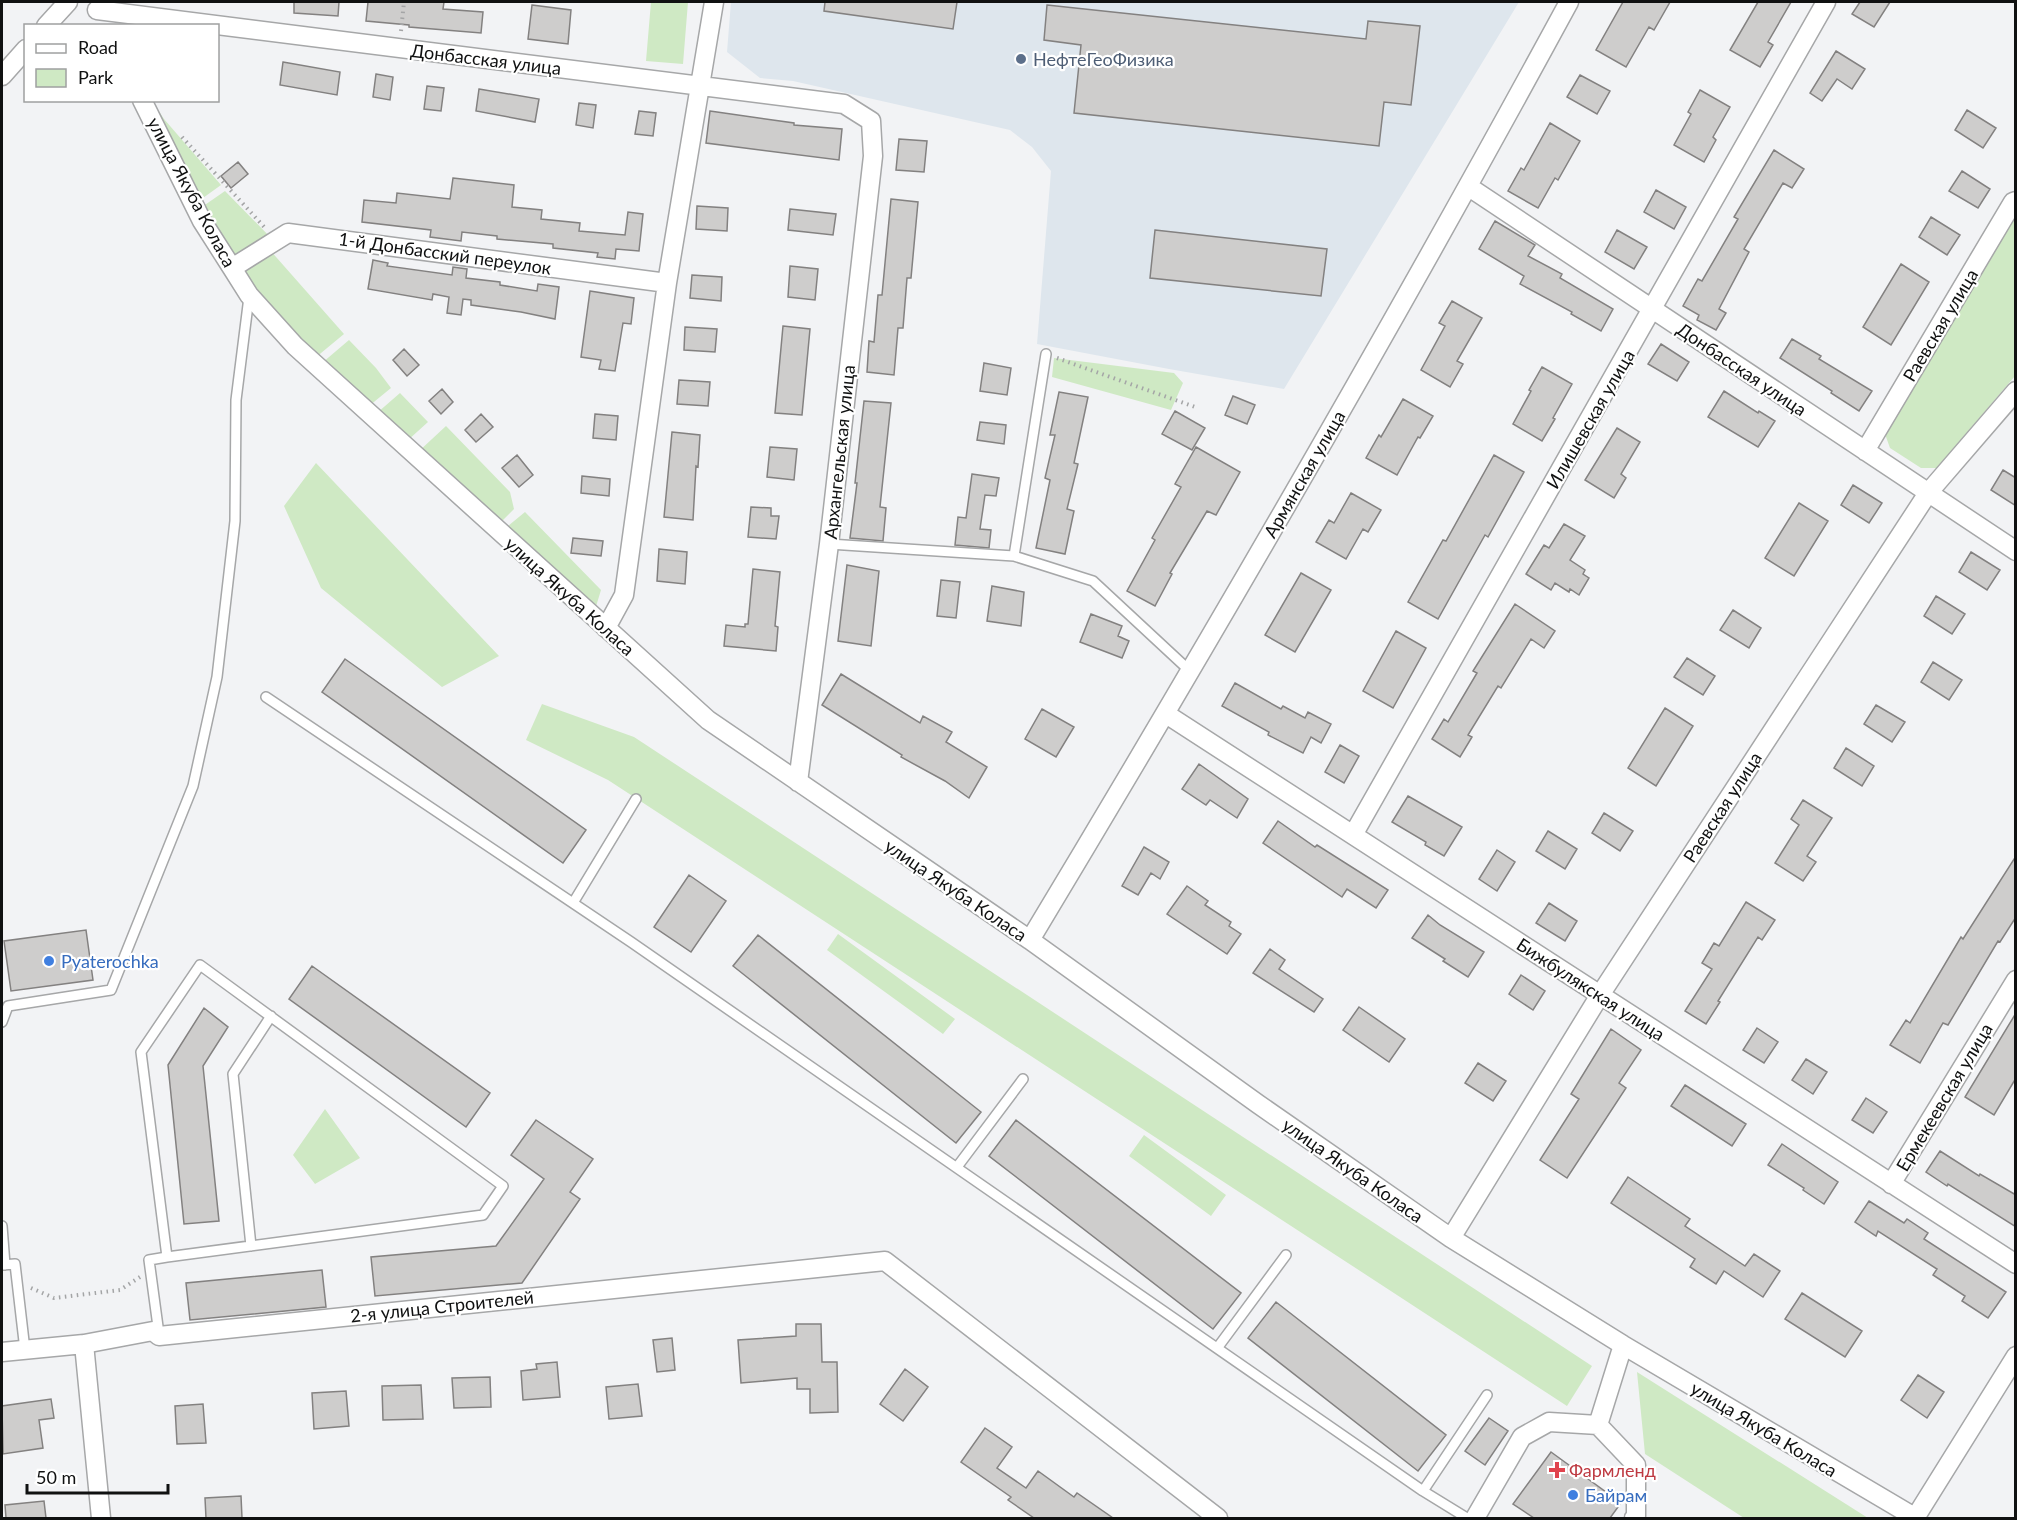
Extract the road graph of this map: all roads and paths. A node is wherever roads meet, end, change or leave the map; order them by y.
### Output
1 (68, 2) edge
2 (404, 2) edge
3 (714, 2) edge
4 (1569, 2) edge
5 (1826, 2) edge
6 (98, 12) edge
7 (48, 24) edge
8 (196, 24) edge
9 (219, 27) edge
10 (400, 49) junction
11 (24, 51) edge
12 (2, 76) edge
13 (700, 84) junction
14 (143, 102) edge
15 (872, 120) joint
16 (181, 135) dead end
17 (1469, 187) junction
18 (2016, 201) edge
19 (288, 232) junction
20 (232, 268) junction
21 (667, 283) junction
22 (249, 295) junction
23 (1653, 310) junction
24 (1046, 354) joint
25 (2016, 391) edge
26 (1198, 408) dead end
27 (1865, 451) junction
28 (1928, 493) junction
29 (829, 544) junction
30 (2016, 551) edge
31 (1014, 556) junction
32 (606, 628) junction
33 (1191, 672) junction
34 (266, 697) dead end
35 (1166, 714) junction
36 (798, 782) junction
37 (636, 799) dead end
38 (1353, 835) junction
39 (573, 903) junction
40 (1030, 940) junction
41 (2016, 980) edge
42 (1599, 995) junction
43 (271, 1016) junction
44 (2, 1022) edge
45 (1023, 1079) dead end
46 (957, 1167) junction
47 (1891, 1184) junction
48 (2, 1226) edge
49 (1451, 1238) junction
50 (251, 1246) junction
51 (1286, 1255) dead end
52 (167, 1257) junction
53 (2016, 1264) edge
54 (3, 1265) edge
55 (151, 1270) junction
56 (17, 1281) junction
57 (159, 1336) junction
58 (84, 1344) junction
59 (1623, 1345) junction
60 (1218, 1347) junction
61 (25, 1350) junction
62 (2, 1352) edge
63 (2016, 1356) edge
64 (1487, 1395) dead end
65 (1598, 1425) junction
66 (1423, 1491) junction
67 (101, 1518) edge
68 (1218, 1518) edge
69 (1467, 1518) edge
70 (1475, 1518) edge
71 (1634, 1518) edge
72 (1915, 1518) edge

1 - 7 street
2 - 10 path
3 - 13 street
4 - 17 street, Армянская улица
5 - 23 street, Илишевская улица
6 - 8 street, Донбасская улица
9 - 10 street, Донбасская улица
10 - 13 street, Донбасская улица
11 - 12 street
13 - 15 street, Донбасская улица
13 - 21 street
14 - 20 street, улица Якуба Коласа
15 - 29 street, Архангельская улица
16 - 19 path
17 - 23 street, Донбасская улица
17 - 33 street, Армянская улица
18 - 27 street, Раевская улица
19 - 20 street
19 - 21 street, 1-й Донбасский переулок
20 - 22 street, улица Якуба Коласа
21 - 32 street
22 - 32 street, улица Якуба Коласа
22 - 44 lane
23 - 27 street, Донбасская улица
23 - 38 street, Илишевская улица
24 - 26 path
24 - 31 lane
25 - 28 street, Раевская улица
27 - 28 street, Донбасская улица
28 - 30 street, Донбасская улица
28 - 42 street, Раевская улица
29 - 31 lane
29 - 36 street, Архангельская улица
31 - 33 lane
32 - 36 street, улица Якуба Коласа
33 - 35 street, Армянская улица
34 - 39 lane
35 - 38 street, Бижбулякская улица
35 - 40 street, Армянская улица
36 - 40 street, улица Якуба Коласа
37 - 39 lane
38 - 42 street, Бижбулякская улица
39 - 46 lane
40 - 49 street, улица Якуба Коласа
41 - 47 street, Ермекеевская улица
42 - 47 street, Бижбулякская улица
42 - 49 street, Раевская улица
43 - 50 lane
43 - 50 lane
43 - 52 lane
45 - 46 lane
46 - 60 lane
47 - 53 street, Бижбулякская улица
48 - 54 lane
49 - 59 street, улица Якуба Коласа
50 - 52 lane
51 - 60 lane
52 - 55 lane
54 - 56 lane
55 - 56 path
55 - 57 lane
56 - 61 lane
57 - 58 street, 2-я улица Строителей
57 - 68 street, 2-я улица Строителей
58 - 61 street, 2-я улица Строителей
58 - 67 street
59 - 65 street
59 - 72 street, улица Якуба Коласа
60 - 66 lane
61 - 62 street, 2-я улица Строителей
63 - 72 street
64 - 66 lane
65 - 70 street
65 - 71 street
66 - 69 lane

